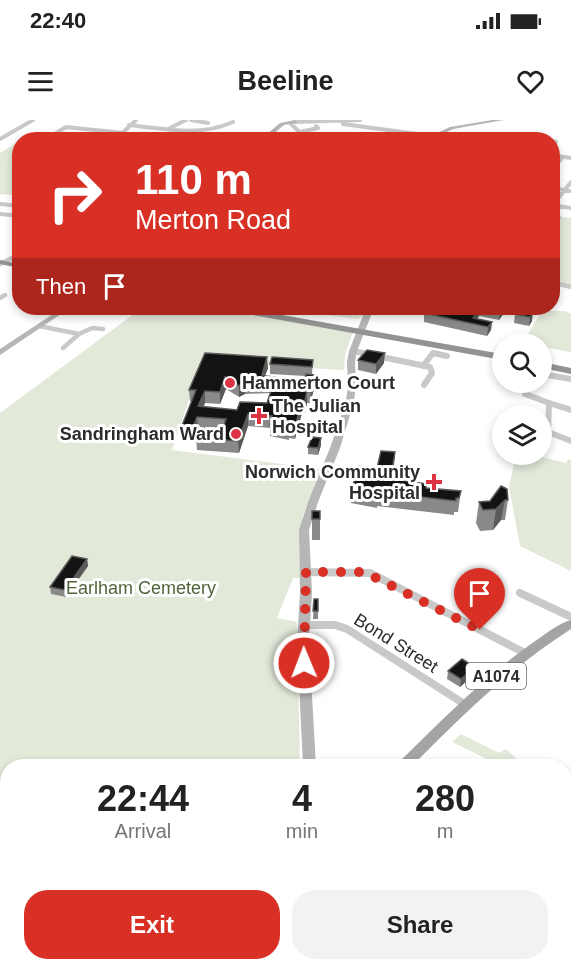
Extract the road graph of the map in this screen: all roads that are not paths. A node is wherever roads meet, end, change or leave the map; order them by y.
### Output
1 (33, 120) edge
2 (136, 120) edge
3 (186, 120) edge
4 (191, 120) edge
5 (360, 120) edge
6 (491, 120) edge
7 (501, 120) edge
8 (293, 121) edge
9 (70, 122) dead end
10 (282, 122) edge
11 (208, 123) dead end
12 (232, 123) dead end
13 (129, 125) junction
14 (347, 125) dead end
15 (316, 126) dead end
16 (66, 127) junction
17 (168, 129) junction
18 (12, 132) edge
19 (58, 132) edge
20 (107, 132) edge
21 (124, 132) edge
22 (207, 132) joint
23 (300, 132) joint
24 (401, 132) edge
25 (442, 132) edge
26 (560, 156) edge
27 (564, 157) junction
28 (571, 158) edge
29 (560, 162) edge
30 (571, 182) edge
31 (560, 189) edge
32 (565, 190) junction
33 (571, 191) edge
34 (560, 198) edge
35 (0, 214) edge
36 (8, 215) junction
37 (12, 215) edge
38 (0, 220) edge
39 (56, 315) edge
40 (277, 315) edge
41 (292, 315) edge
42 (367, 315) edge
43 (39, 327) junction
44 (362, 328) junction
45 (103, 329) dead end
46 (79, 334) junction
47 (63, 348) dead end
48 (353, 351) junction
49 (0, 353) edge
50 (492, 355) edge
51 (447, 356) dead end
52 (423, 366) junction
53 (552, 367) edge
54 (571, 371) edge
55 (552, 376) edge
56 (571, 379) edge
57 (424, 385) dead end
58 (525, 393) edge
59 (549, 403) junction
60 (571, 410) edge
61 (571, 441) edge
62 (306, 572) junction
63 (520, 594) dead end
64 (571, 617) edge
65 (571, 624) edge
66 (304, 625) junction
67 (525, 653) junction
68 (466, 705) junction
69 (309, 759) edge
70 (411, 759) edge

1 - 18 street
2 - 13 street
3 - 17 street
4 - 11 street
5 - 8 street
6 - 7 street
6 - 25 street
8 - 10 street
8 - 23 street
9 - 16 street
12 - 22 street
13 - 17 street
13 - 21 street
14 - 24 street
15 - 23 street
16 - 19 street
16 - 20 street
17 - 22 street
26 - 27 street
27 - 28 street
27 - 29 street
30 - 32 street
31 - 32 street
32 - 33 street
32 - 34 street
35 - 36 street
36 - 37 street
36 - 38 street
39 - 43 street
40 - 44 highway
41 - 44 highway
42 - 44 street
43 - 46 street
43 - 49 street
44 - 48 street
44 - 50 highway
45 - 46 street
46 - 47 street
48 - 52 street
48 - 62 street
51 - 52 street
52 - 57 street
53 - 54 highway
55 - 56 street
58 - 59 street
59 - 60 street
59 - 61 street
62 - 66 street
62 - 67 street
63 - 64 street
65 - 67 main road, A1074
66 - 68 street, Bond Street
66 - 69 street
67 - 68 main road, A1074
68 - 70 main road, A1074

